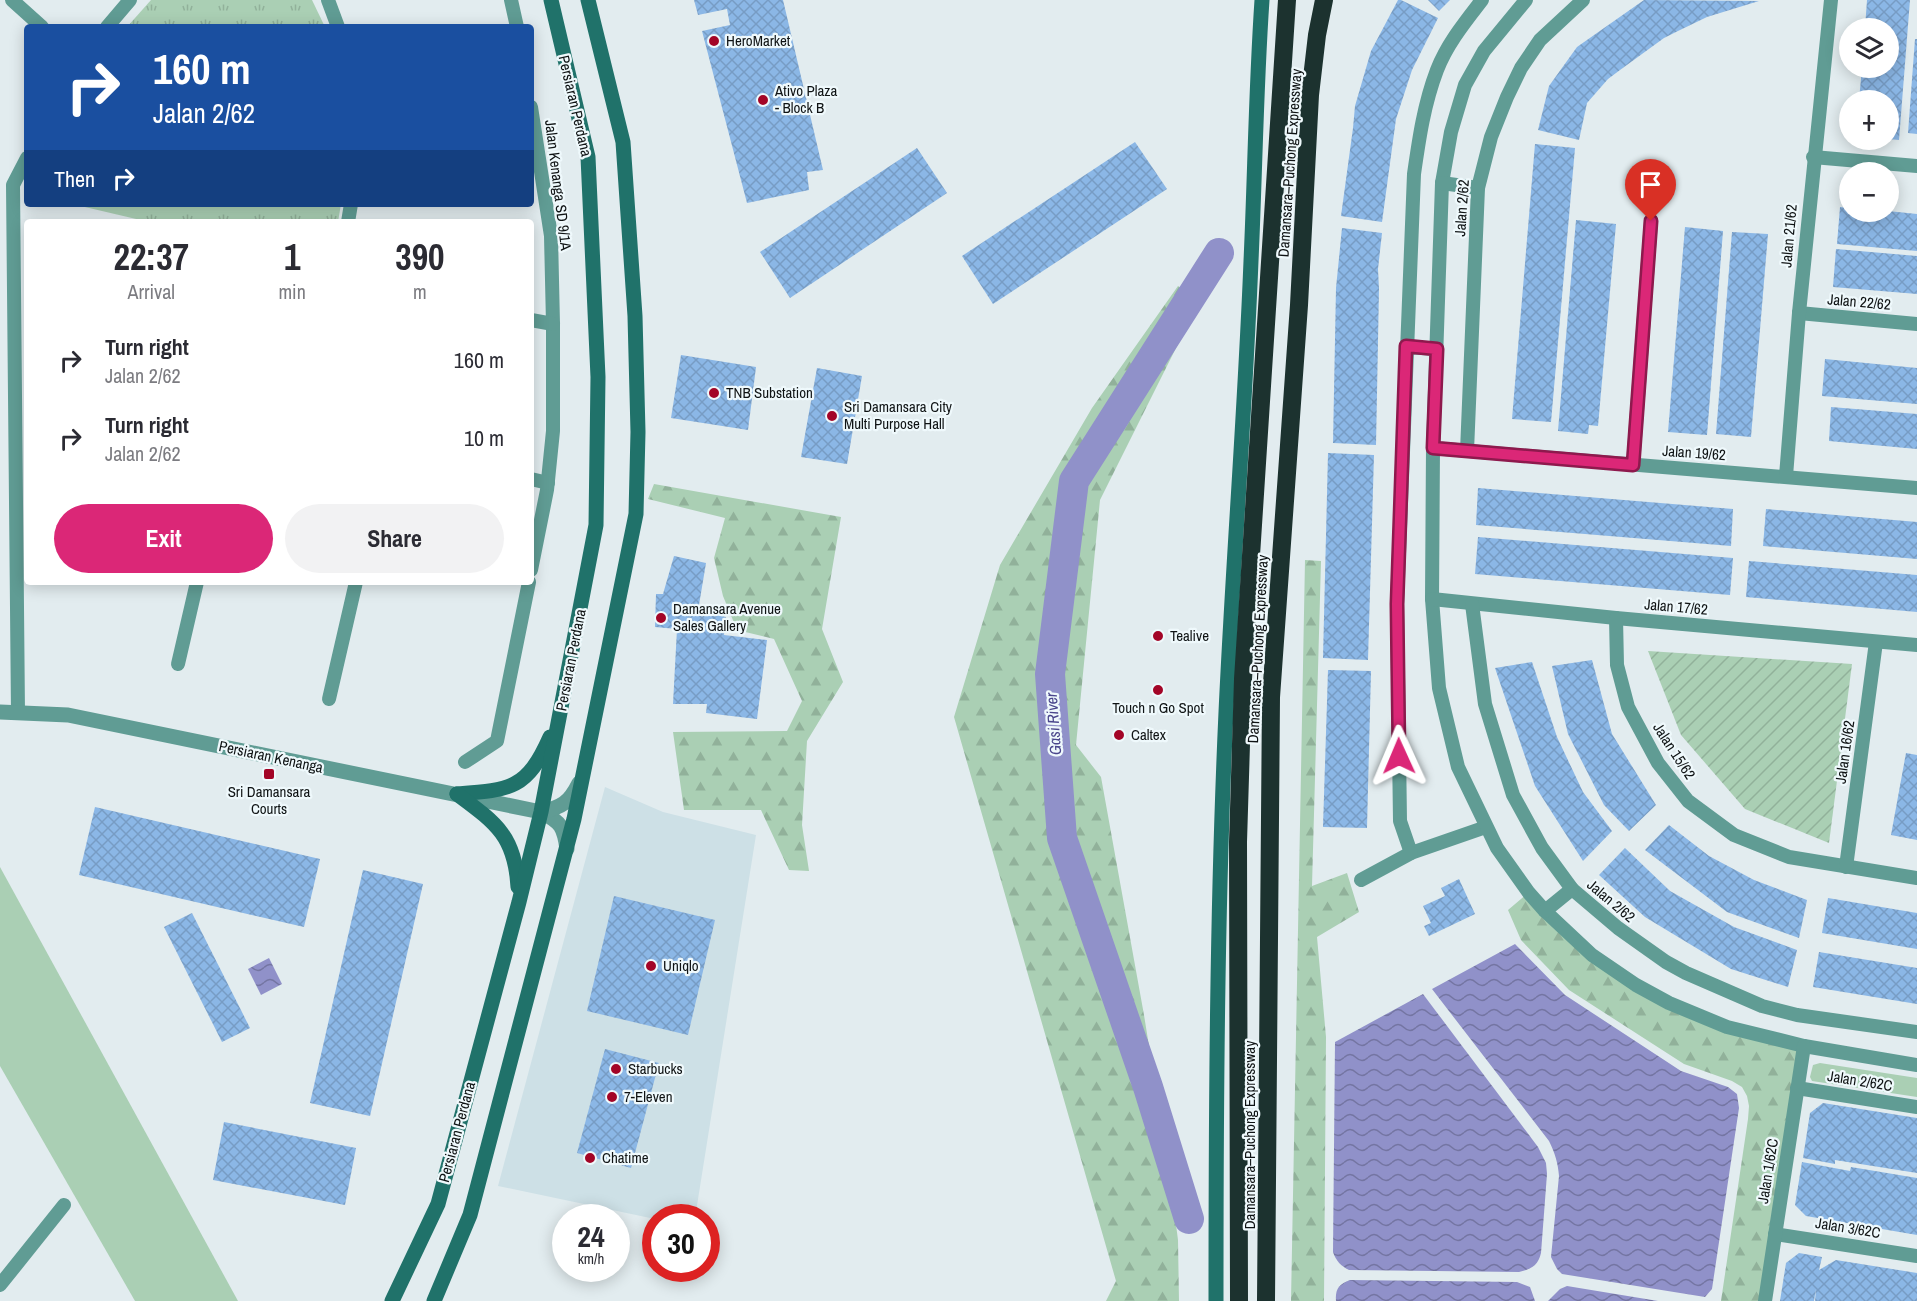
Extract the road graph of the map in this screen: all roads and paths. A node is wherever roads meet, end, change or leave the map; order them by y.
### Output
1 (12, 0) edge
2 (130, 0) edge
3 (328, 0) edge
4 (511, 0) edge
5 (551, 0) edge
6 (588, 0) edge
7 (1262, 0) edge
8 (1287, 0) edge
9 (1324, 0) edge
10 (1482, 0) edge
11 (1526, 0) edge
12 (1582, 0) edge
13 (1830, 0) edge
14 (39, 24) edge
15 (109, 24) edge
16 (337, 24) edge
17 (516, 24) edge
18 (534, 131) edge
19 (1813, 157) junction
20 (24, 162) edge
21 (1917, 166) edge
22 (1442, 183) junction
23 (6, 184) edge
24 (1478, 188) junction
25 (1651, 221) dead end
26 (1799, 313) junction
27 (534, 321) edge
28 (553, 324) junction
29 (1917, 324) edge
30 (1406, 346) junction
31 (1437, 349) junction
32 (21, 368) edge
33 (8, 386) edge
34 (1433, 448) junction
35 (1467, 451) junction
36 (1633, 465) junction
37 (1786, 476) junction
38 (534, 480) edge
39 (548, 483) junction
40 (1917, 488) edge
41 (534, 555) edge
42 (196, 585) edge
43 (355, 585) edge
44 (528, 585) edge
45 (1432, 599) junction
46 (1472, 604) junction
47 (1616, 618) junction
48 (1876, 642) junction
49 (1917, 645) edge
50 (178, 664) dead end
51 (329, 699) dead end
52 (562, 710) junction
53 (0, 712) edge
54 (18, 713) junction
55 (465, 762) dead end
56 (583, 776) junction
57 (457, 795) junction
58 (541, 812) junction
59 (1486, 827) junction
60 (567, 849) junction
61 (1411, 854) junction
62 (1846, 867) junction
63 (1917, 878) edge
64 (1361, 880) dead end
65 (1572, 889) junction
66 (519, 902) junction
67 (1545, 911) junction
68 (1917, 1032) edge
69 (1804, 1046) junction
70 (1917, 1065) edge
71 (1797, 1088) junction
72 (1917, 1107) edge
73 (64, 1205) dead end
74 (1775, 1234) junction
75 (417, 1247) junction
76 (1917, 1256) edge
77 (0, 1285) edge
78 (392, 1301) edge
79 (401, 1301) edge
80 (434, 1301) edge
81 (1216, 1301) edge
82 (1239, 1301) edge
83 (1266, 1301) edge
84 (1766, 1301) edge

1 - 14 street
2 - 15 street
3 - 16 street
4 - 17 street
5 - 52 main road, Persiaran Perdana
6 - 56 main road
7 - 81 main road
8 - 82 highway
9 - 83 highway, Damansara–Puchong Expressway
10 - 30 street
11 - 22 street, Jalan 2/62
12 - 24 street, Jalan 2/62
13 - 19 street, Jalan 21/62
18 - 28 street, Jalan Kenanga SD 9/1A
19 - 21 street
19 - 26 street, Jalan 21/62
20 - 23 street
22 - 24 street
22 - 31 street, Jalan 2/62
23 - 32 street
24 - 35 street, Jalan 2/62
25 - 36 street
26 - 29 street, Jalan 22/62
26 - 37 street, Jalan 21/62
27 - 28 street
28 - 39 street, Jalan Kenanga SD 9/1A
30 - 31 street
30 - 61 street
31 - 34 street, Jalan 2/62
32 - 33 street
33 - 54 street
34 - 35 street, Jalan 19/62
34 - 45 street, Jalan 2/62
35 - 36 street, Jalan 19/62
36 - 37 street, Jalan 19/62
37 - 40 street, Jalan 19/62
38 - 39 street
39 - 41 street, Jalan Kenanga SD 9/1A
42 - 50 street
43 - 51 street
44 - 55 street
45 - 46 street, Jalan 17/62
45 - 59 street, Jalan 2/62
46 - 47 street, Jalan 17/62
46 - 65 street, Jalan 2/62
47 - 48 street, Jalan 17/62
47 - 62 street, Jalan 15/62
48 - 49 street, Jalan 17/62
48 - 62 street, Jalan 16/62
52 - 57 main road
52 - 58 main road, Persiaran Perdana
53 - 54 street, Persiaran Kenanga
54 - 57 street, Persiaran Kenanga
56 - 58 street
56 - 60 main road
57 - 58 street, Persiaran Kenanga
57 - 66 main road
58 - 60 street, Persiaran Kenanga
58 - 66 main road, Persiaran Perdana
59 - 61 street
59 - 67 street, Jalan 2/62
60 - 80 main road
61 - 64 street
62 - 63 street, Jalan 15/62
65 - 67 street
65 - 68 street, Jalan 2/62
66 - 75 main road, Persiaran Perdana
67 - 69 street, Jalan 2/62
69 - 70 street, Jalan 2/62
69 - 71 street, Jalan 1/62C
71 - 72 street, Jalan 2/62C
71 - 74 street, Jalan 1/62C
73 - 77 street
74 - 76 street, Jalan 3/62C
74 - 84 street, Jalan 1/62C
75 - 78 main road, Persiaran Perdana
75 - 79 main road

